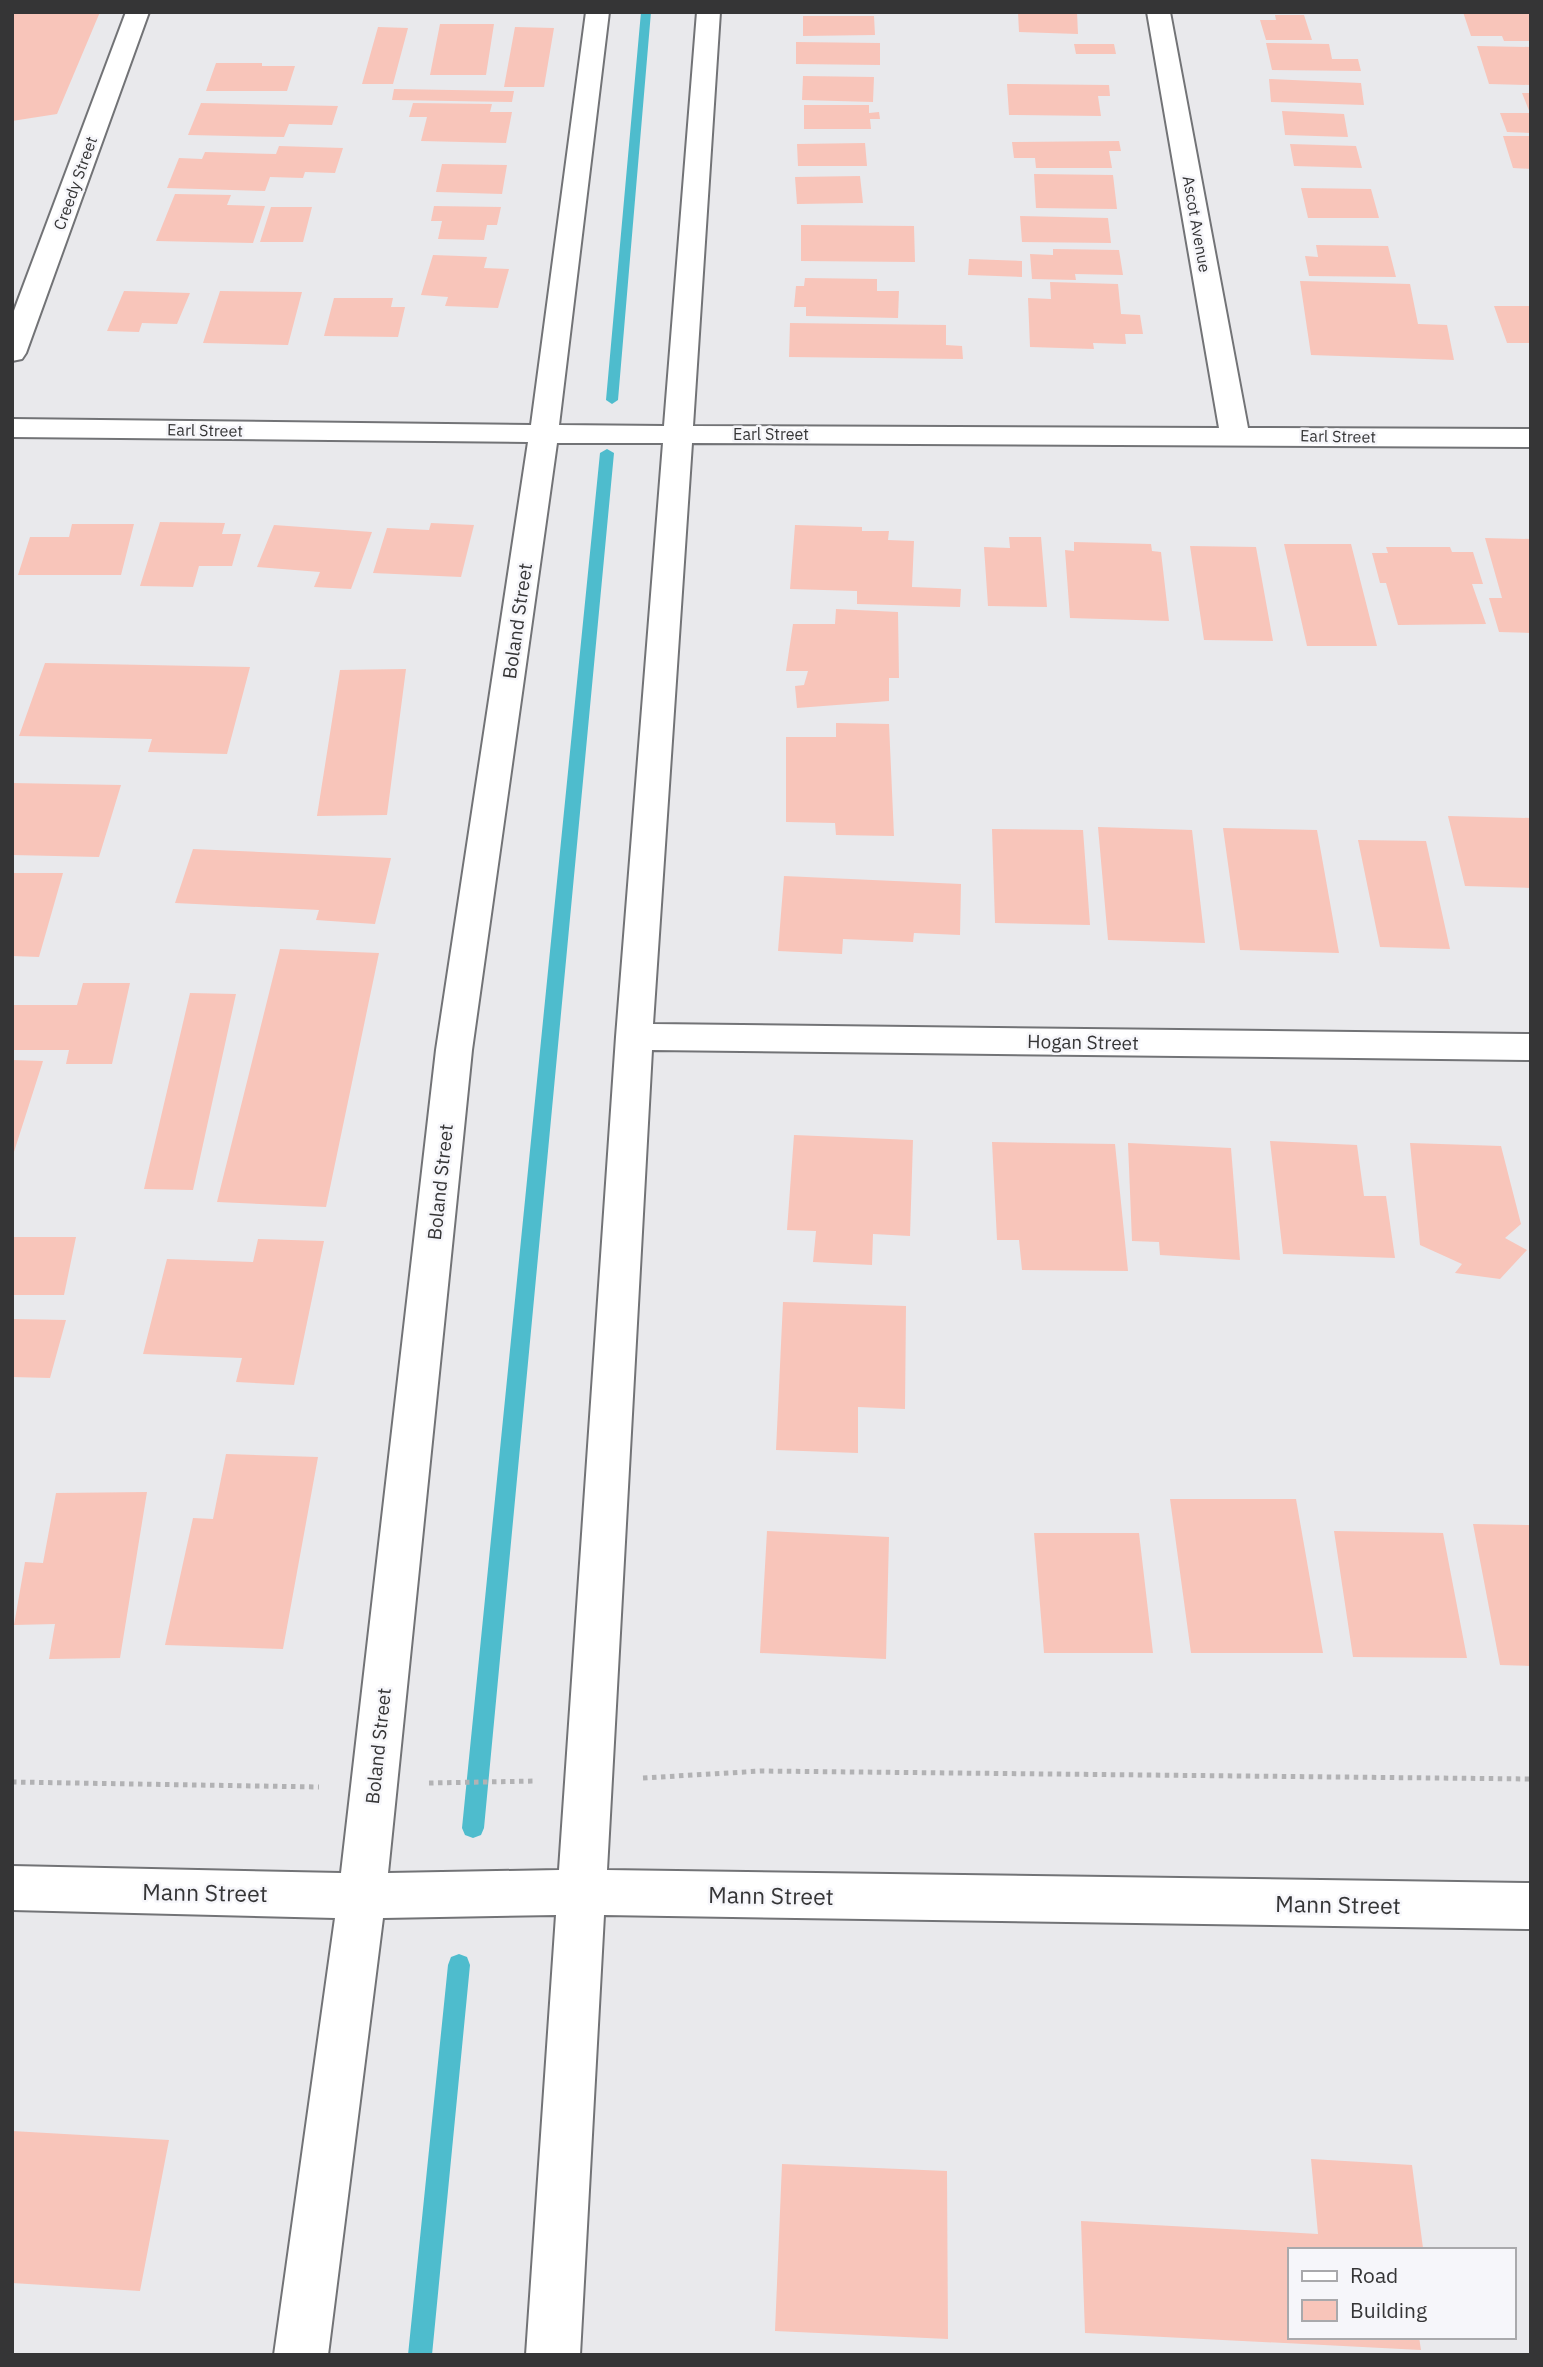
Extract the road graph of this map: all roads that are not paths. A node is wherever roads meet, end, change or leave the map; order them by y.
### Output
1 (138, 12) edge
2 (598, 12) edge
3 (709, 12) edge
4 (1158, 12) edge
5 (12, 353) edge
6 (12, 428) edge
7 (544, 434) junction
8 (679, 434) junction
9 (1235, 435) junction
10 (1531, 438) edge
11 (634, 1037) junction
12 (1531, 1047) edge
13 (12, 1888) edge
14 (579, 1892) junction
15 (362, 1896) junction
16 (1530, 1912) edge
17 (301, 2355) edge
18 (553, 2355) edge

1 - 5 street, Creedy Street
2 - 7 street, Boland Street
3 - 8 street
4 - 9 street, Ascot Avenue
6 - 7 street, Earl Street
7 - 8 street, Earl Street
7 - 15 street, Boland Street
8 - 9 street, Earl Street
8 - 11 street
9 - 10 street, Earl Street
11 - 12 street, Hogan Street
11 - 14 street
13 - 15 street, Mann Street
14 - 15 street, Mann Street
14 - 16 street, Mann Street
14 - 18 street
15 - 17 street, Boland Street

